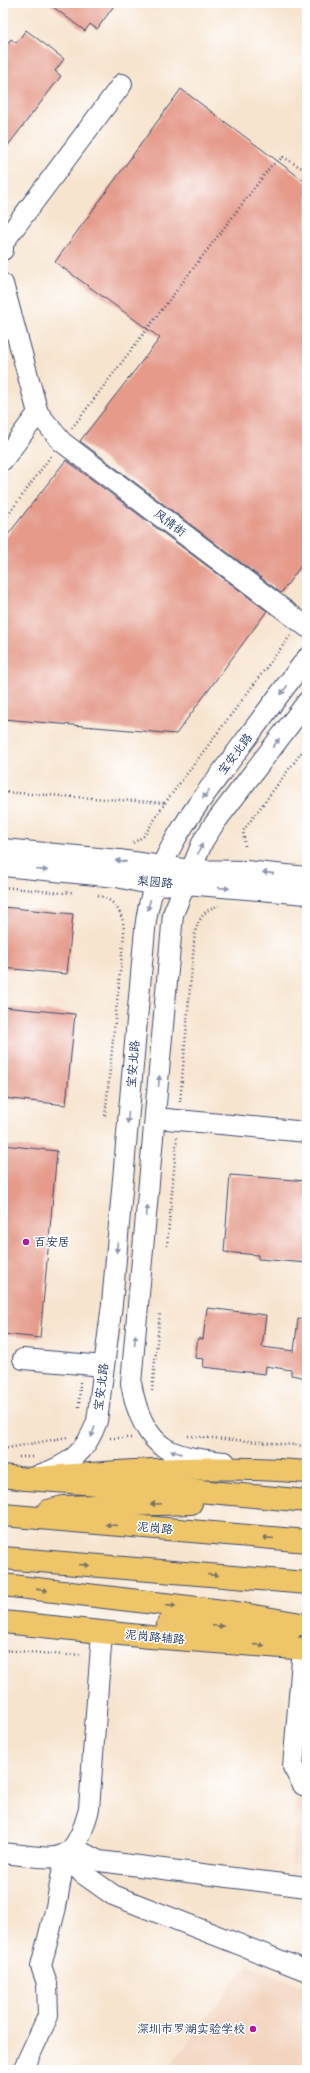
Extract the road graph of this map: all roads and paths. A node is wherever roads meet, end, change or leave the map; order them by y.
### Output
1 (122, 84) dead end
2 (307, 171) edge
3 (3, 250) edge
4 (3, 284) edge
5 (38, 413) junction
6 (62, 442) junction
7 (3, 460) edge
8 (3, 522) edge
9 (304, 625) edge
10 (307, 658) edge
11 (307, 702) edge
12 (307, 745) edge
13 (3, 792) edge
14 (165, 803) junction
15 (144, 836) dead end
16 (245, 846) dead end
17 (3, 849) edge
18 (3, 866) edge
19 (157, 876) junction
20 (188, 877) junction
21 (307, 877) edge
22 (3, 887) edge
23 (78, 892) dead end
24 (92, 893) dead end
25 (307, 894) edge
26 (225, 906) dead end
27 (104, 1117) dead end
28 (156, 1118) junction
29 (178, 1120) junction
30 (307, 1132) edge
31 (166, 1246) dead end
32 (160, 1313) dead end
33 (23, 1359) dead end
34 (104, 1366) junction
35 (81, 1375) dead end
36 (152, 1397) dead end
37 (78, 1411) dead end
38 (186, 1436) dead end
39 (63, 1437) dead end
40 (105, 1438) dead end
41 (131, 1438) dead end
42 (307, 1446) edge
43 (3, 1449) edge
44 (37, 1456) dead end
45 (15, 1457) dead end
46 (269, 1469) junction
47 (307, 1472) edge
48 (3, 1476) edge
49 (26, 1479) junction
50 (278, 1499) junction
51 (307, 1501) edge
52 (3, 1515) edge
53 (24, 1518) junction
54 (307, 1541) edge
55 (3, 1558) edge
56 (307, 1583) edge
57 (3, 1585) edge
58 (7, 1623) edge
59 (307, 1626) edge
60 (102, 1632) junction
61 (3, 1650) edge
62 (306, 1650) edge
63 (82, 1654) dead end
64 (304, 1680) edge
65 (307, 1786) edge
66 (70, 1851) junction
67 (3, 1853) edge
68 (307, 1887) edge
69 (307, 1971) edge
70 (24, 2070) edge

1 - 3 street
2 - 6 path
4 - 5 street
5 - 6 street, 风情街
5 - 7 street
6 - 8 path
6 - 9 street, 风情街
9 - 14 path
10 -> 19 street, 宝安北路
20 -> 11 street
12 - 16 path
13 - 14 path
14 - 15 path
19 -> 17 street, 梨园路
18 -> 19 street, 梨园路
19 - 20 street, 梨园路
19 -> 34 street, 宝安北路
21 -> 20 street, 梨园路
20 -> 25 street, 梨园路
28 -> 20 street
22 - 23 path
24 - 27 path
26 - 29 path
28 - 29 street
46 -> 28 street
29 - 30 street
29 - 31 path
32 - 36 path
33 - 34 street
34 -> 49 street, 宝安北路
35 - 37 path
38 - 42 path
39 - 43 path
40 - 41 path
44 - 45 path
46 - 47 main road
46 - 49 main road
48 - 49 main road
49 - 50 main road
50 - 51 main road
50 -> 53 main road
52 - 53 main road, 泥岗路
54 -> 53 main road, 泥岗路
55 -> 56 main road
57 -> 59 main road
58 -> 59 main road
58 - 60 main road, 泥岗路辅路
60 -> 62 main road, 泥岗路辅路
60 - 66 street
61 - 63 path
62 - 64 street
64 - 65 street
66 - 67 street
66 - 68 street
66 - 69 street
66 - 70 street

